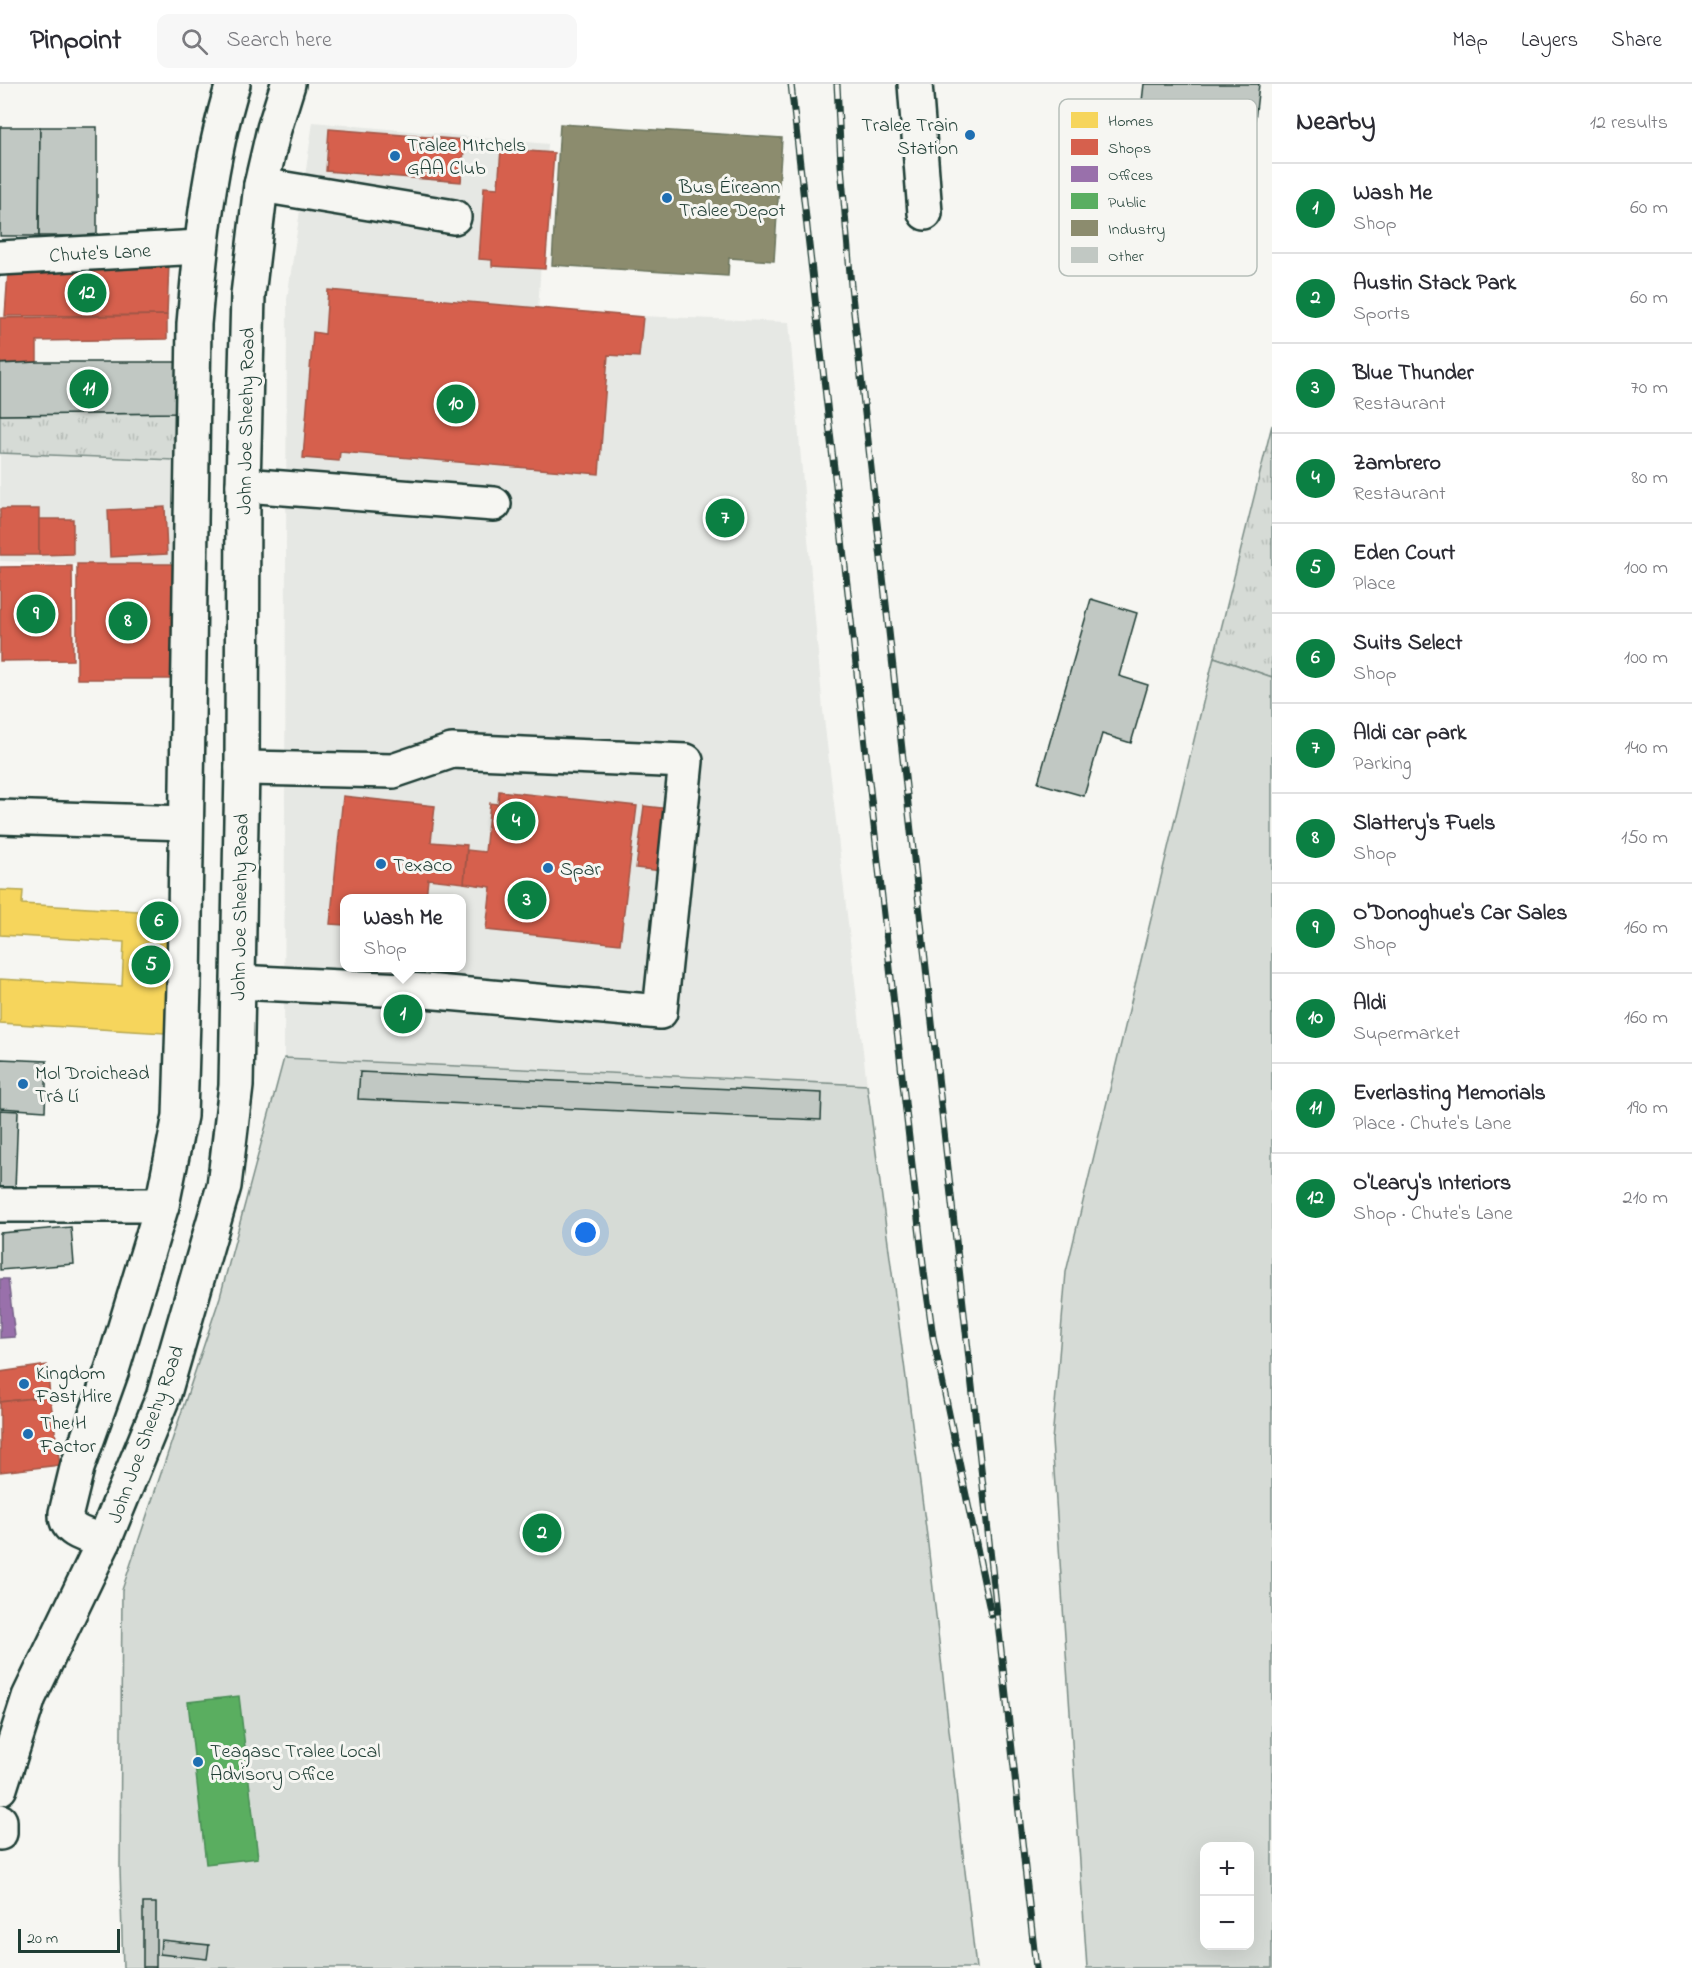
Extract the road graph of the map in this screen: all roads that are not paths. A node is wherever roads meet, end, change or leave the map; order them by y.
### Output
1 (233, 84) edge
2 (288, 84) edge
3 (915, 84) edge
4 (261, 185) junction
5 (925, 213) dead end
6 (454, 217) dead end
7 (200, 247) junction
8 (0, 258) edge
9 (243, 485) junction
10 (494, 504) dead end
11 (242, 768) junction
12 (0, 816) edge
13 (186, 823) junction
14 (237, 982) junction
15 (162, 1204) junction
16 (0, 1205) edge
17 (104, 1541) junction
18 (29, 1697) junction
19 (0, 1717) edge
20 (0, 1788) edge
21 (0, 1821) edge
22 (0, 1833) edge

1 - 7 main road
2 - 4 main road, John Joe Sheehy Road
3 - 5 main road
4 - 6 main road
4 - 9 main road, John Joe Sheehy Road
7 - 8 main road, Chute's Lane
7 - 13 main road
9 - 10 main road
9 - 11 main road, John Joe Sheehy Road
11 - 14 main road, John Joe Sheehy Road
11 - 14 main road
12 - 13 main road
13 - 15 main road
14 - 17 main road, John Joe Sheehy Road
15 - 16 main road
15 - 17 main road
17 - 18 main road, John Joe Sheehy Road
18 - 19 main road, John Joe Sheehy Road
18 - 20 main road, John Joe Sheehy Road
21 - 22 main road

